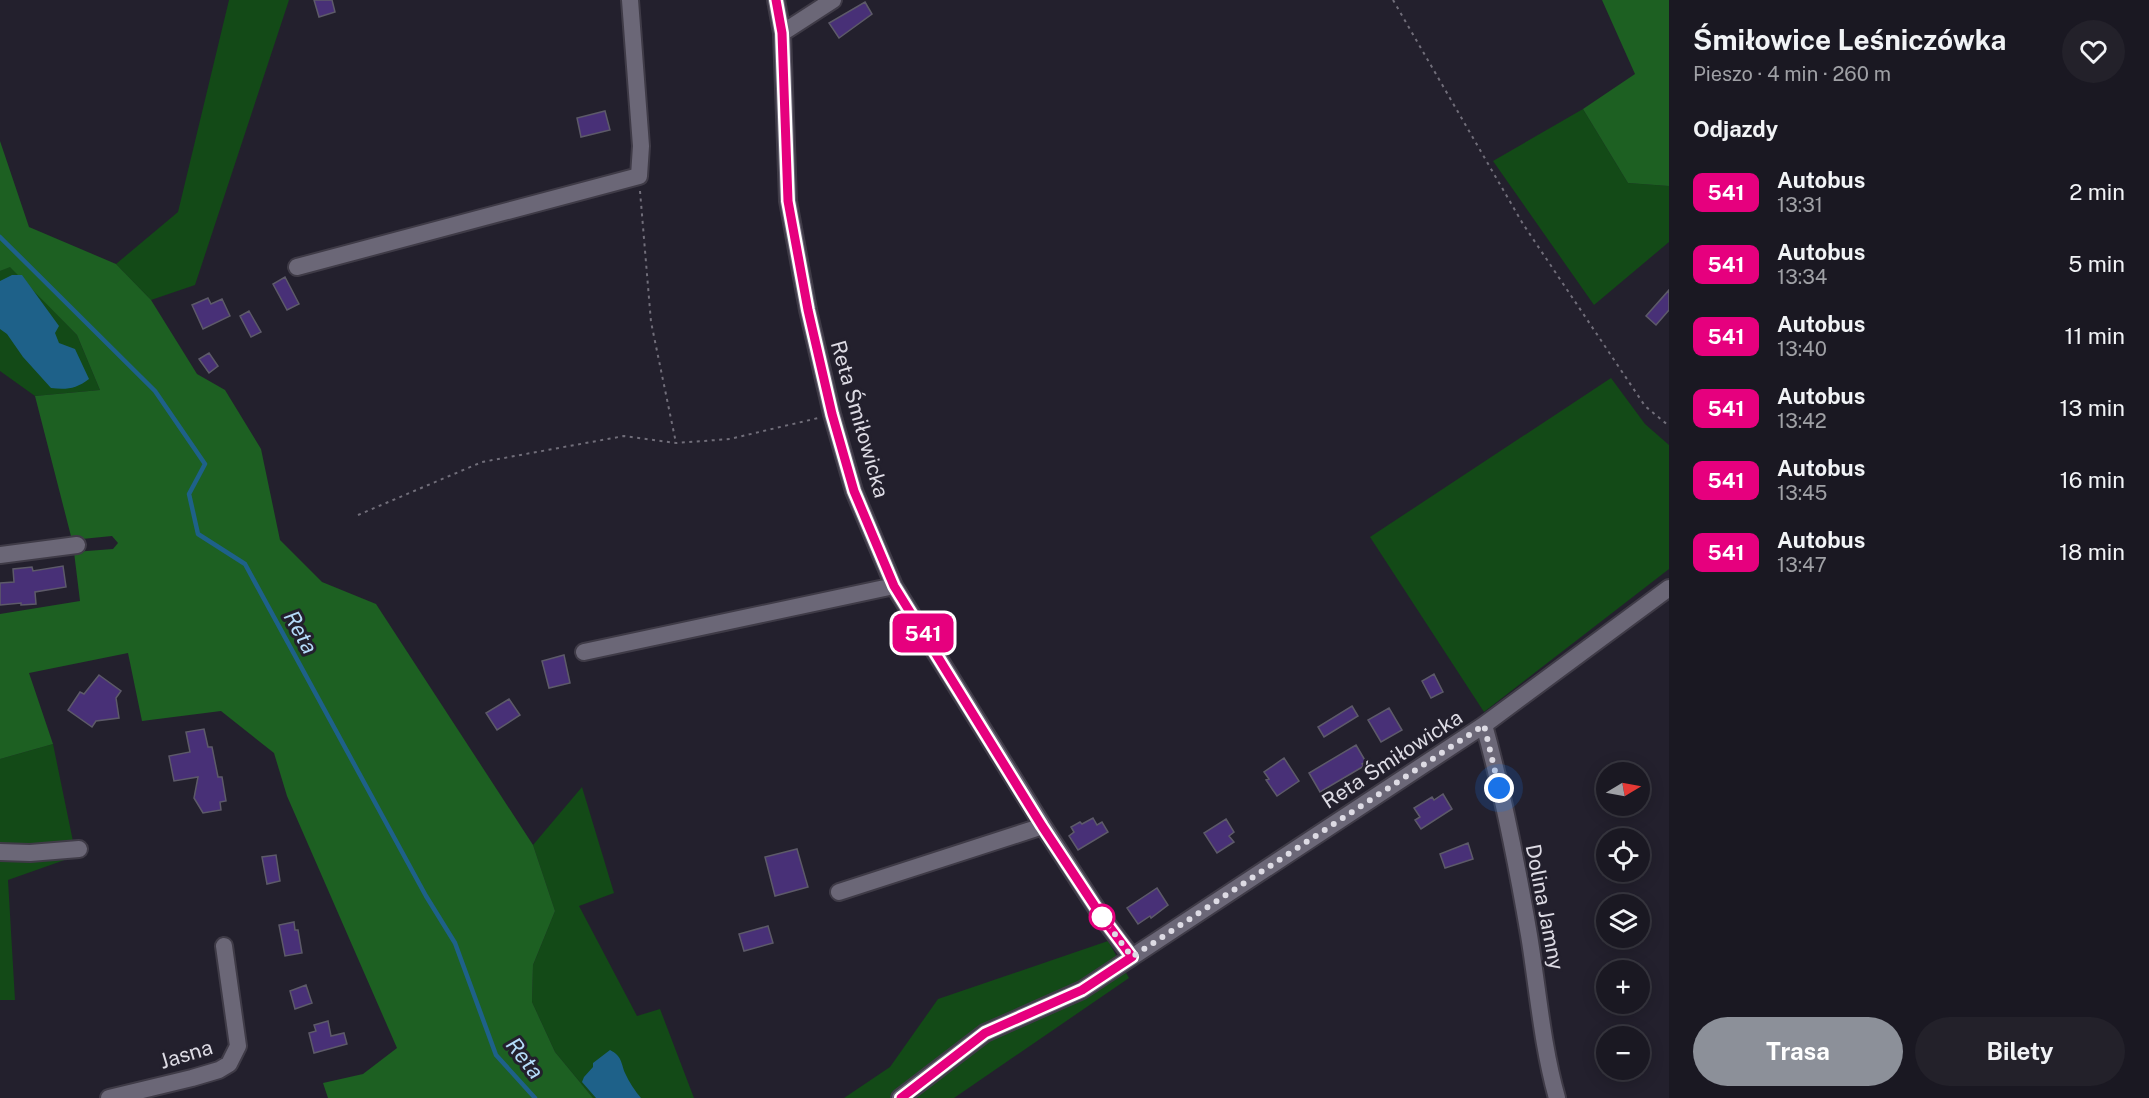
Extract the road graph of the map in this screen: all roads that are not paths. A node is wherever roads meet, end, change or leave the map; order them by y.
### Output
1 (630, 0) edge
2 (776, 0) edge
3 (833, 0) edge
4 (782, 33) junction
5 (297, 267) dead end
6 (77, 545) dead end
7 (0, 555) edge
8 (894, 586) junction
9 (1669, 588) edge
10 (584, 652) dead end
11 (1484, 725) junction
12 (1042, 826) junction
13 (79, 849) dead end
14 (0, 852) edge
15 (839, 892) dead end
16 (224, 946) dead end
17 (1132, 957) junction
18 (109, 1098) edge
19 (900, 1098) edge
20 (1557, 1098) edge

1 - 5 street
2 - 4 street, Reta Śmiłowicka
3 - 4 street
4 - 8 street, Reta Śmiłowicka
6 - 7 street
8 - 10 street
8 - 12 street, Reta Śmiłowicka
9 - 11 street, Reta Śmiłowicka
11 - 17 street, Reta Śmiłowicka
11 - 20 street, Dolina Jamny
12 - 15 street
12 - 17 street, Reta Śmiłowicka
13 - 14 street
16 - 18 street, Jasna
17 - 19 street, Reta Śmiłowicka

